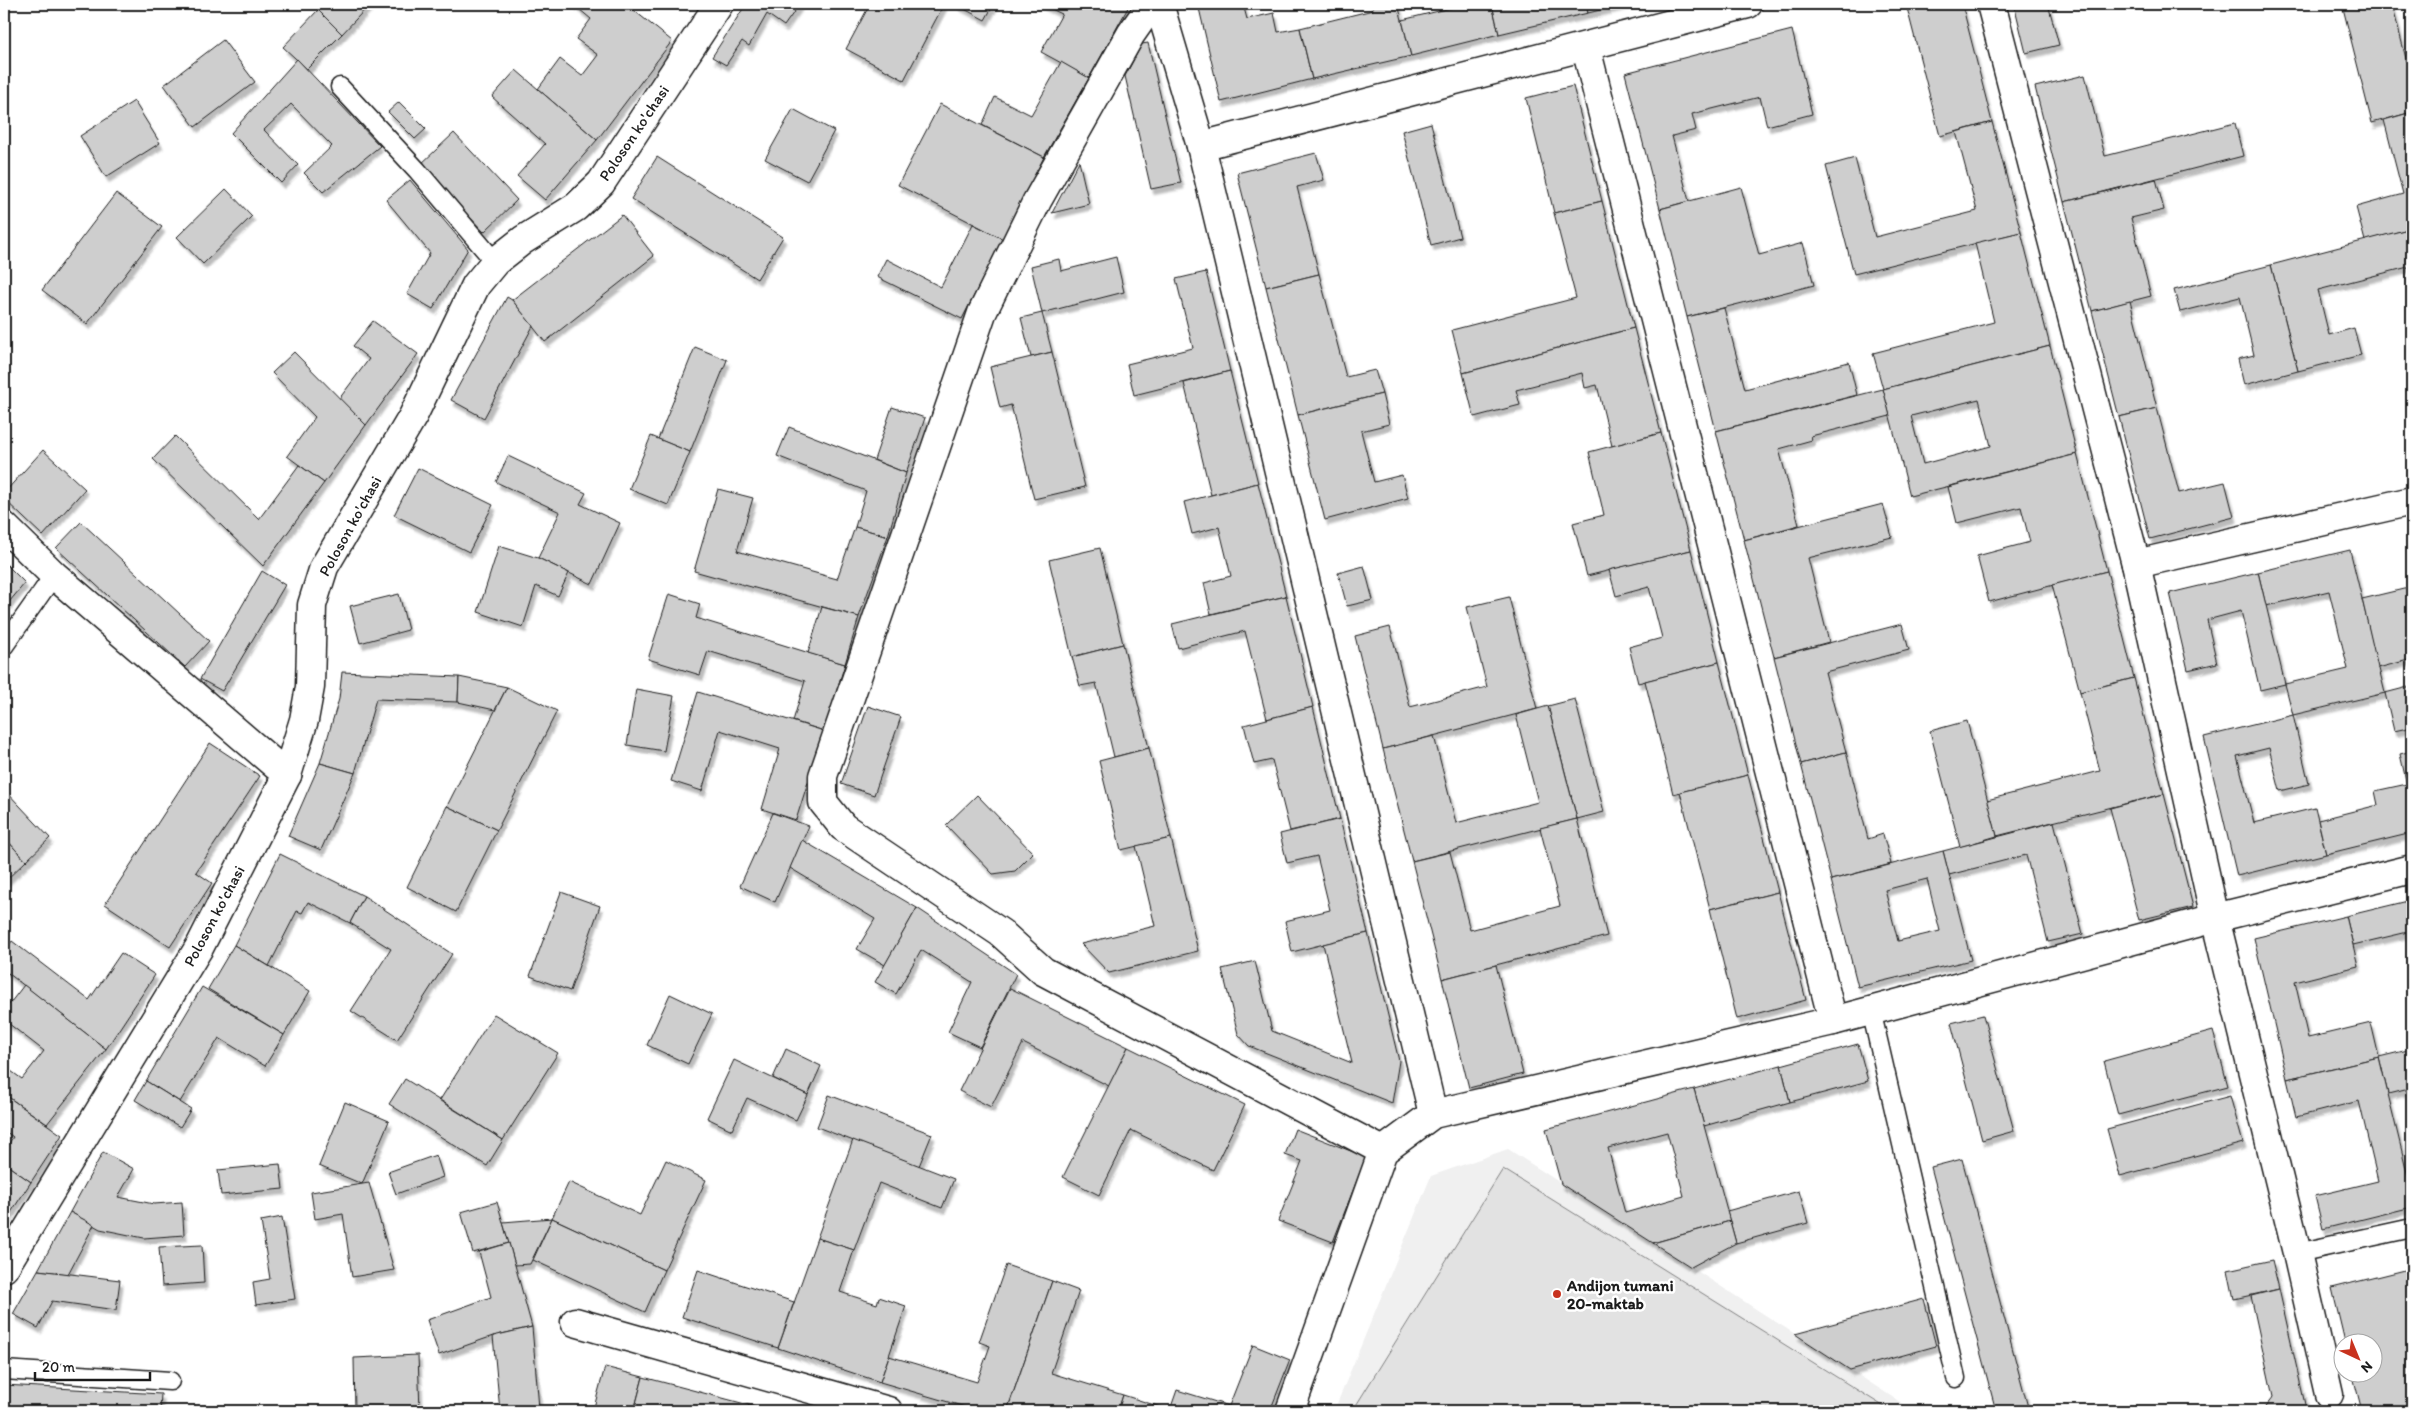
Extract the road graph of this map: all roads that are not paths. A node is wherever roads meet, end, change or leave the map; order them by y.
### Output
1 (719, 4) edge
2 (1152, 4) edge
3 (1158, 4) edge
4 (1748, 4) edge
5 (1991, 4) edge
6 (1586, 48) junction
7 (340, 87) dead end
8 (1200, 146) junction
9 (496, 262) junction
10 (2412, 501) edge
11 (4, 526) edge
12 (2136, 564) junction
13 (54, 575) junction
14 (4, 646) edge
15 (287, 775) junction
16 (2412, 869) edge
17 (2215, 918) junction
18 (1871, 1010) junction
19 (1832, 1020) junction
20 (1432, 1114) junction
21 (1383, 1151) junction
22 (2412, 1228) edge
23 (2297, 1253) junction
24 (4, 1268) edge
25 (575, 1322) dead end
26 (4, 1370) edge
27 (1956, 1378) dead end
28 (170, 1381) dead end
29 (2329, 1394) dead end
30 (888, 1411) edge
31 (1290, 1411) edge

1 - 9 street, Poloson ko'chasi
2 - 21 street
3 - 8 street
4 - 6 street
5 - 12 street
6 - 8 street
6 - 19 street
7 - 9 lane
8 - 20 street
9 - 15 street, Poloson ko'chasi
10 - 12 street
11 - 13 street
12 - 17 street
13 - 14 lane
13 - 15 street
15 - 24 street, Poloson ko'chasi
16 - 17 street
17 - 18 street
17 - 23 street
18 - 19 street
18 - 27 lane
19 - 20 street
20 - 21 street
21 - 31 street
22 - 23 lane
23 - 29 street
25 - 30 street
26 - 28 lane

